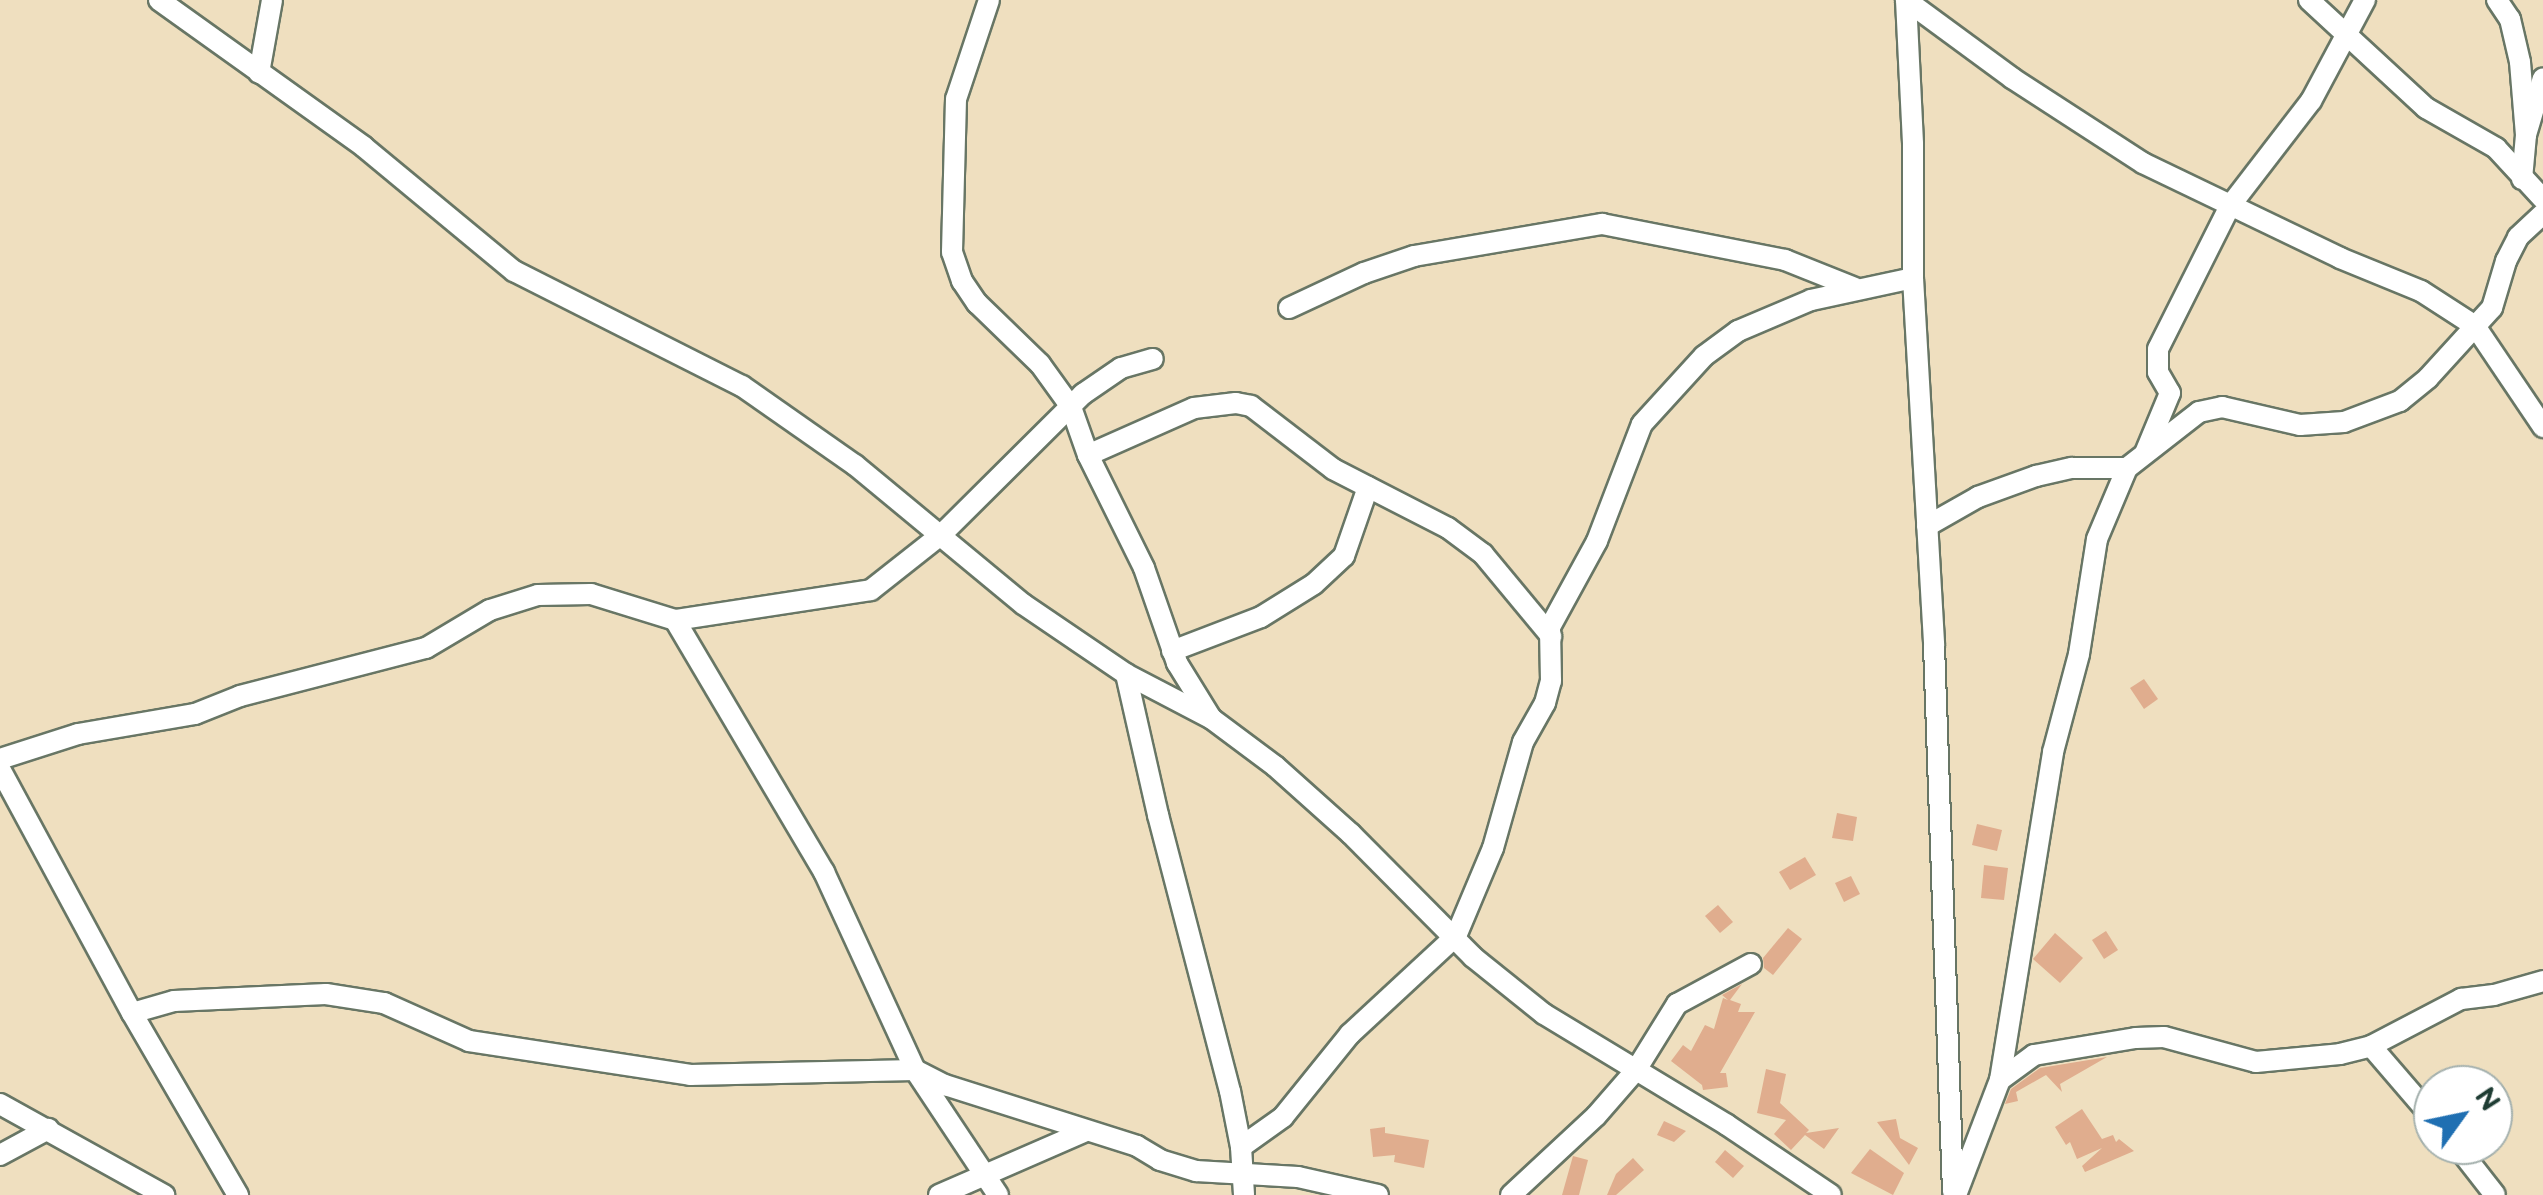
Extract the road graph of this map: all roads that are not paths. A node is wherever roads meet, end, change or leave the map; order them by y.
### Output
1 (160, 0) edge
2 (272, 0) edge
3 (988, 0) edge
4 (1906, 0) edge
5 (2309, 0) edge
6 (2364, 0) edge
7 (2497, 0) edge
8 (2346, 36) junction
9 (259, 72) junction
10 (2543, 78) edge
11 (2526, 135) junction
12 (2522, 179) junction
13 (2543, 199) edge
14 (2230, 206) junction
15 (2543, 214) edge
16 (1913, 278) junction
17 (1854, 288) junction
18 (1288, 308) dead end
19 (2476, 326) junction
20 (1154, 359) dead end
21 (1071, 407) junction
22 (2543, 427) edge
23 (1048, 433) junction
24 (2145, 453) junction
25 (1088, 455) junction
26 (2127, 468) junction
27 (1368, 487) junction
28 (1928, 526) junction
29 (942, 534) junction
30 (675, 620) junction
31 (1551, 636) junction
32 (1172, 651) junction
33 (1126, 674) junction
34 (1212, 720) junction
35 (0, 770) edge
36 (1456, 936) junction
37 (1751, 964) dead end
38 (2543, 981) edge
39 (132, 1013) junction
40 (2372, 1046) junction
41 (915, 1070) junction
42 (1636, 1070) junction
43 (2000, 1080) junction
44 (2413, 1094) edge
45 (0, 1104) edge
46 (48, 1129) junction
47 (1086, 1131) junction
48 (1241, 1148) junction
49 (0, 1155) edge
50 (2472, 1165) edge
51 (984, 1176) junction
52 (1244, 1185) edge
53 (1825, 1194) edge
54 (164, 1195) edge
55 (238, 1195) edge
56 (939, 1195) edge
57 (998, 1195) edge
58 (1378, 1195) edge
59 (1511, 1195) edge
60 (1955, 1195) edge
61 (2495, 1195) edge

1 - 9 street
2 - 9 street
3 - 21 street
4 - 14 street
4 - 16 street
5 - 8 street
6 - 8 street
7 - 11 street
8 - 12 street
8 - 14 street
9 - 29 street
10 - 11 street
11 - 12 street
12 - 13 street
14 - 19 street
14 - 24 street
15 - 19 street
16 - 17 street
16 - 28 street
17 - 18 street
17 - 31 street
19 - 22 street
19 - 24 street
20 - 21 street
21 - 23 street
21 - 25 street
23 - 25 street
23 - 29 street
24 - 26 street
25 - 27 street
25 - 32 street
26 - 28 street
26 - 43 street
27 - 31 street
27 - 32 street
28 - 60 street
29 - 30 street
29 - 33 street
30 - 35 street
30 - 41 street
31 - 36 street
32 - 34 street
33 - 34 street
33 - 48 street
34 - 36 street
35 - 39 street
36 - 42 street
36 - 48 street
37 - 42 street
38 - 40 street
39 - 41 street
39 - 55 street
40 - 43 street
40 - 44 street
41 - 47 street
41 - 51 street
42 - 53 street
42 - 59 street
43 - 60 street
45 - 46 street
46 - 49 street
46 - 54 street
47 - 51 street
47 - 52 street
48 - 52 street
50 - 61 street
51 - 56 street
51 - 57 street
52 - 58 street

